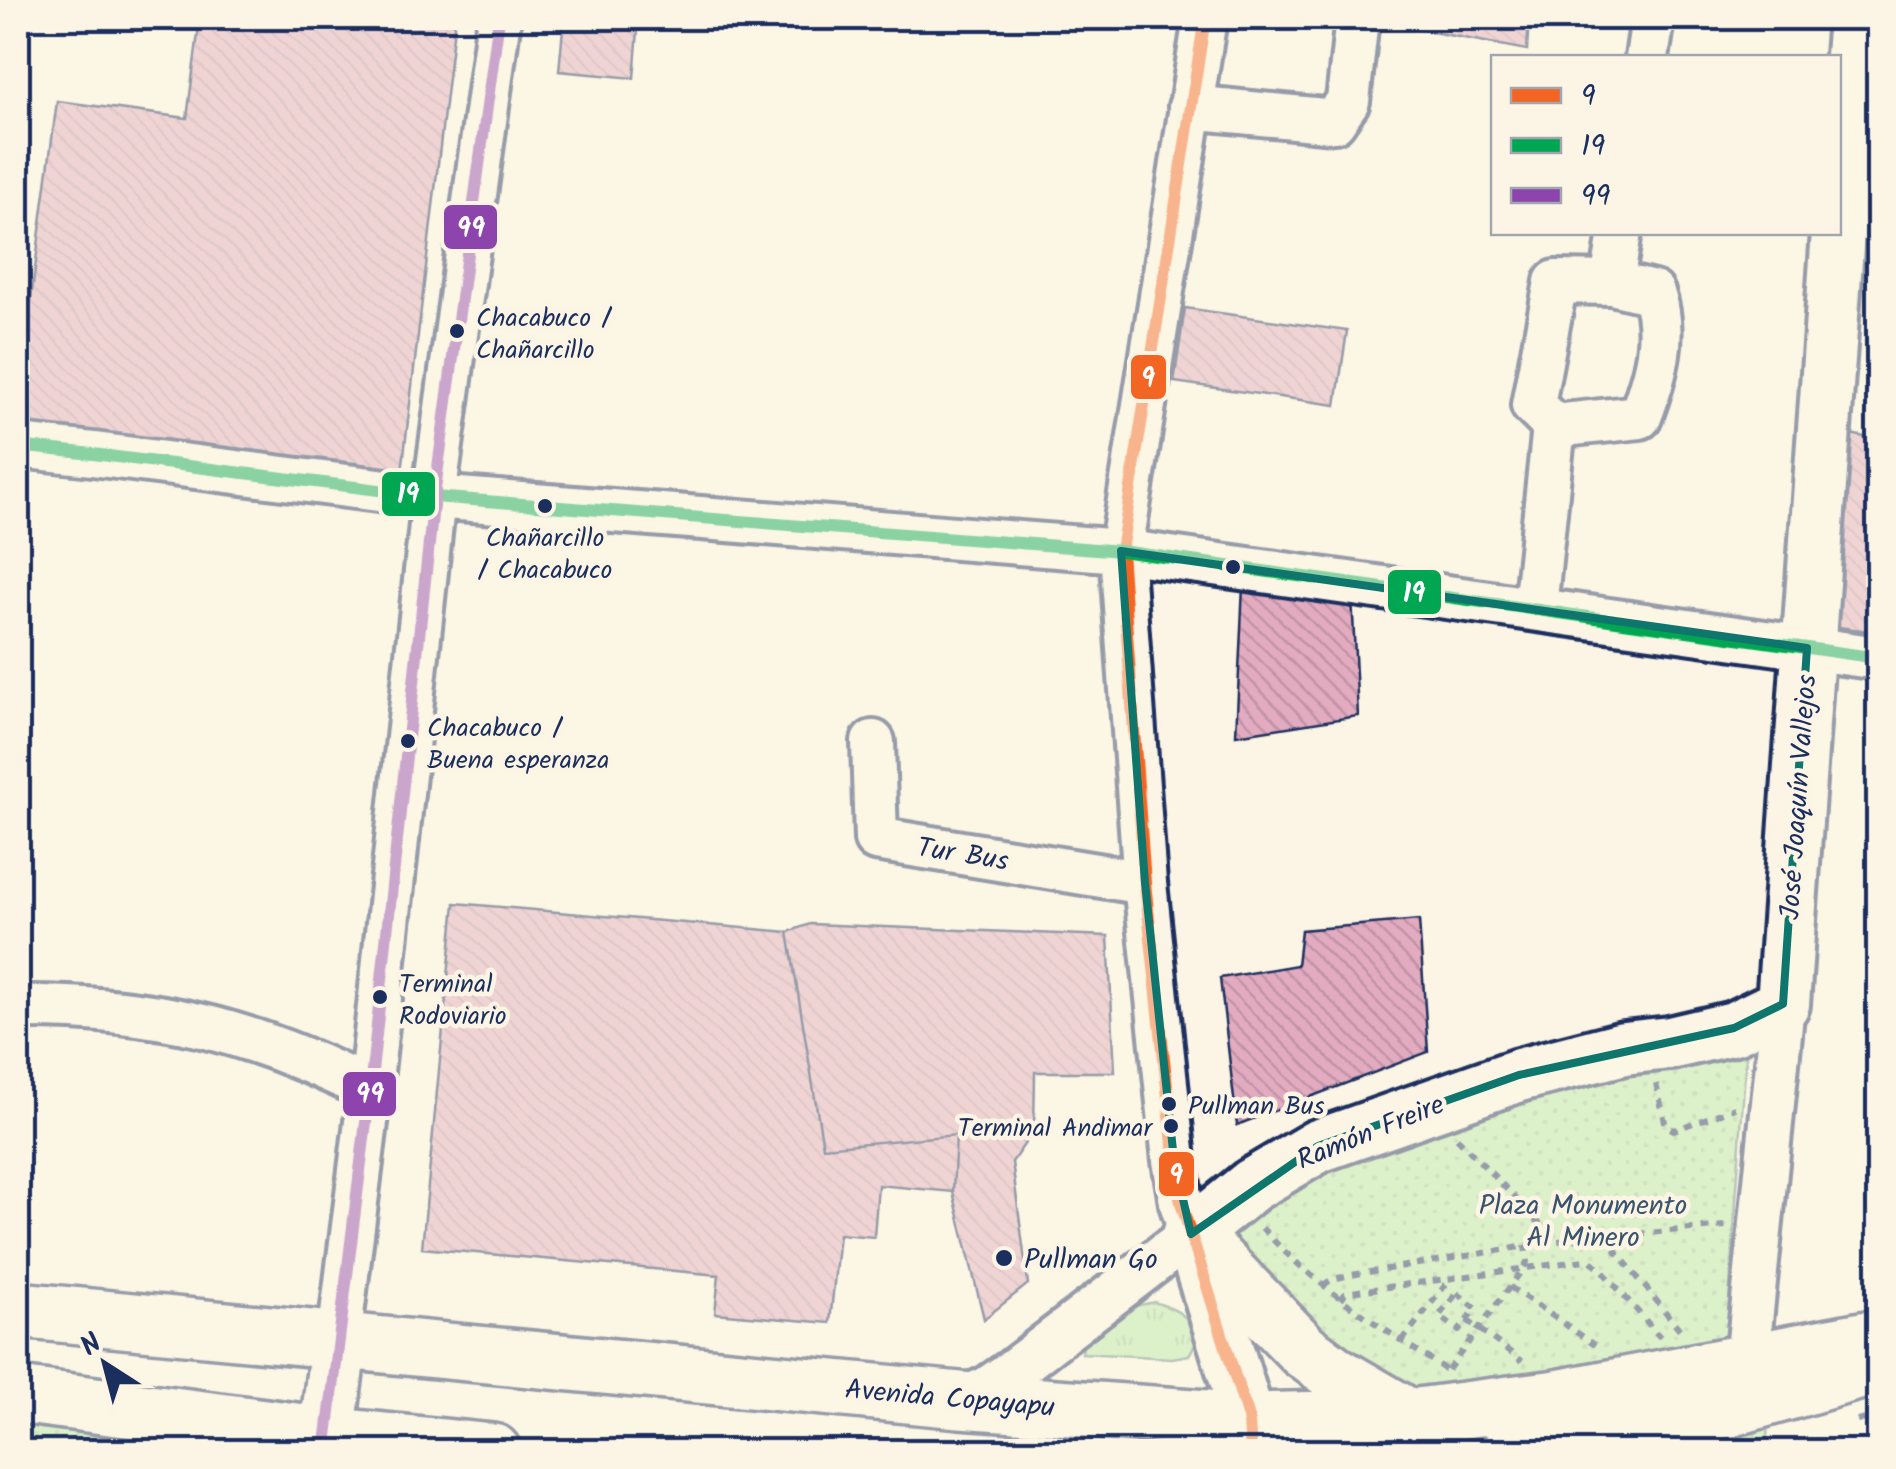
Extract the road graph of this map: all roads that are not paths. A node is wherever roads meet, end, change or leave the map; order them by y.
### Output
1 (499, 18) edge
2 (1205, 18) edge
3 (1357, 18) edge
4 (1653, 18) edge
5 (1855, 18) edge
6 (1647, 55) edge
7 (1190, 107) junction
8 (1841, 194) edge
9 (1620, 235) edge
10 (1838, 235) edge
11 (1612, 283) junction
12 (1554, 426) junction
13 (18, 446) edge
14 (434, 497) junction
15 (1121, 550) junction
16 (1535, 608) junction
17 (1807, 648) junction
18 (1878, 658) edge
19 (873, 742) dead end
20 (1145, 883) junction
21 (1782, 1004) junction
22 (18, 1008) edge
23 (370, 1090) junction
24 (1207, 1221) junction
25 (18, 1310) edge
26 (1878, 1336) edge
27 (339, 1339) junction
28 (1747, 1361) junction
29 (1878, 1366) edge
30 (1433, 1389) junction
31 (18, 1394) edge
32 (960, 1400) junction
33 (1250, 1436) edge
34 (326, 1443) edge
35 (493, 1452) edge
36 (1509, 1452) edge

1 - 14 street
2 - 7 street
3 - 7 street
4 - 6 street
5 - 8 main road, José Joaquín Vallejos
7 - 15 street
9 - 11 street
10 - 17 main road, José Joaquín Vallejos
11 - 12 street
11 - 12 street
12 - 16 street
13 - 14 street
14 - 15 street
14 - 23 street
15 - 16 street
15 - 20 street
16 - 17 street
17 - 18 street
17 - 21 main road, José Joaquín Vallejos
19 - 20 street, Tur Bus
20 - 24 street
21 - 24 main road, Ramón Freire
21 - 28 street, José Joaquín Vallejos
22 - 23 street
23 - 27 street
24 - 30 highway
24 - 32 street, Ramón Freire
24 - 33 main road
25 - 27 highway, Avenida Copayapu
26 - 28 highway, Avenida Copayapu
27 - 32 highway, Avenida Copayapu
27 - 34 highway
28 - 30 highway, Avenida Copayapu
29 - 36 highway
30 - 33 highway, Avenida Copayapu
31 - 34 highway
32 - 33 highway, Avenida Copayapu
34 - 35 highway

